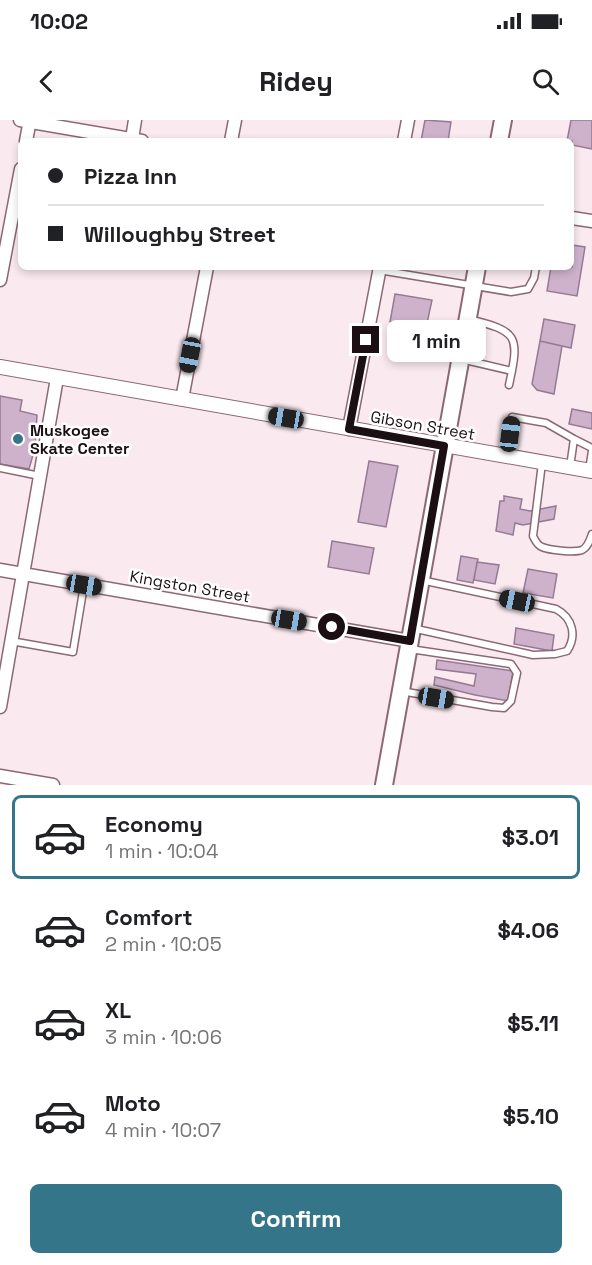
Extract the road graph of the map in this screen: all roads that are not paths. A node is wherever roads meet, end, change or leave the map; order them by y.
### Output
1 (135, 120) edge
2 (235, 120) edge
3 (408, 120) edge
4 (503, 120) edge
5 (27, 121) edge
6 (26, 138) edge
7 (125, 138) edge
8 (137, 138) edge
9 (232, 138) edge
10 (405, 138) edge
11 (500, 138) edge
12 (18, 185) edge
13 (574, 218) edge
14 (592, 221) edge
15 (206, 270) edge
16 (379, 270) edge
17 (385, 270) edge
18 (476, 270) edge
19 (535, 270) edge
20 (0, 280) edge
21 (474, 285) junction
22 (467, 318) junction
23 (460, 359) junction
24 (0, 368) edge
25 (512, 371) junction
26 (57, 378) junction
27 (509, 385) dead end
28 (182, 399) junction
29 (349, 429) junction
30 (574, 439) junction
31 (444, 446) junction
32 (592, 449) edge
33 (507, 457) junction
34 (542, 463) junction
35 (570, 467) junction
36 (0, 468) edge
37 (591, 471) edge
38 (40, 476) junction
39 (592, 534) edge
40 (0, 570) edge
41 (23, 574) junction
42 (420, 580) junction
43 (84, 585) junction
44 (410, 639) junction
45 (11, 641) junction
46 (400, 691) junction
47 (0, 707) edge
48 (0, 776) edge
49 (53, 785) edge
50 (384, 785) edge

1 - 8 street
2 - 9 street
3 - 10 street
4 - 11 main road
5 - 6 street
5 - 7 street
12 - 20 street
13 - 14 street
15 - 28 street
16 - 29 street
17 - 21 lane
18 - 21 main road
19 - 21 lane
21 - 22 main road
22 - 23 main road
22 - 25 lane
23 - 25 lane
23 - 31 main road
24 - 26 street, Gibson Street
25 - 27 lane
26 - 28 street, Gibson Street
26 - 38 street
28 - 29 street, Gibson Street
29 - 31 street, Gibson Street
30 - 32 lane
30 - 33 lane
30 - 35 lane
31 - 33 street, Gibson Street
31 - 42 main road
32 - 37 lane
33 - 34 street, Gibson Street
34 - 35 street, Gibson Street
34 - 39 lane
35 - 37 street, Gibson Street
36 - 38 lane
38 - 41 street
40 - 41 street, Kingston Street
41 - 43 street, Kingston Street
41 - 45 street
42 - 44 main road
42 - 44 lane
43 - 44 street, Kingston Street
43 - 45 lane
44 - 46 main road
44 - 46 lane
45 - 47 street
46 - 50 main road
48 - 49 street

